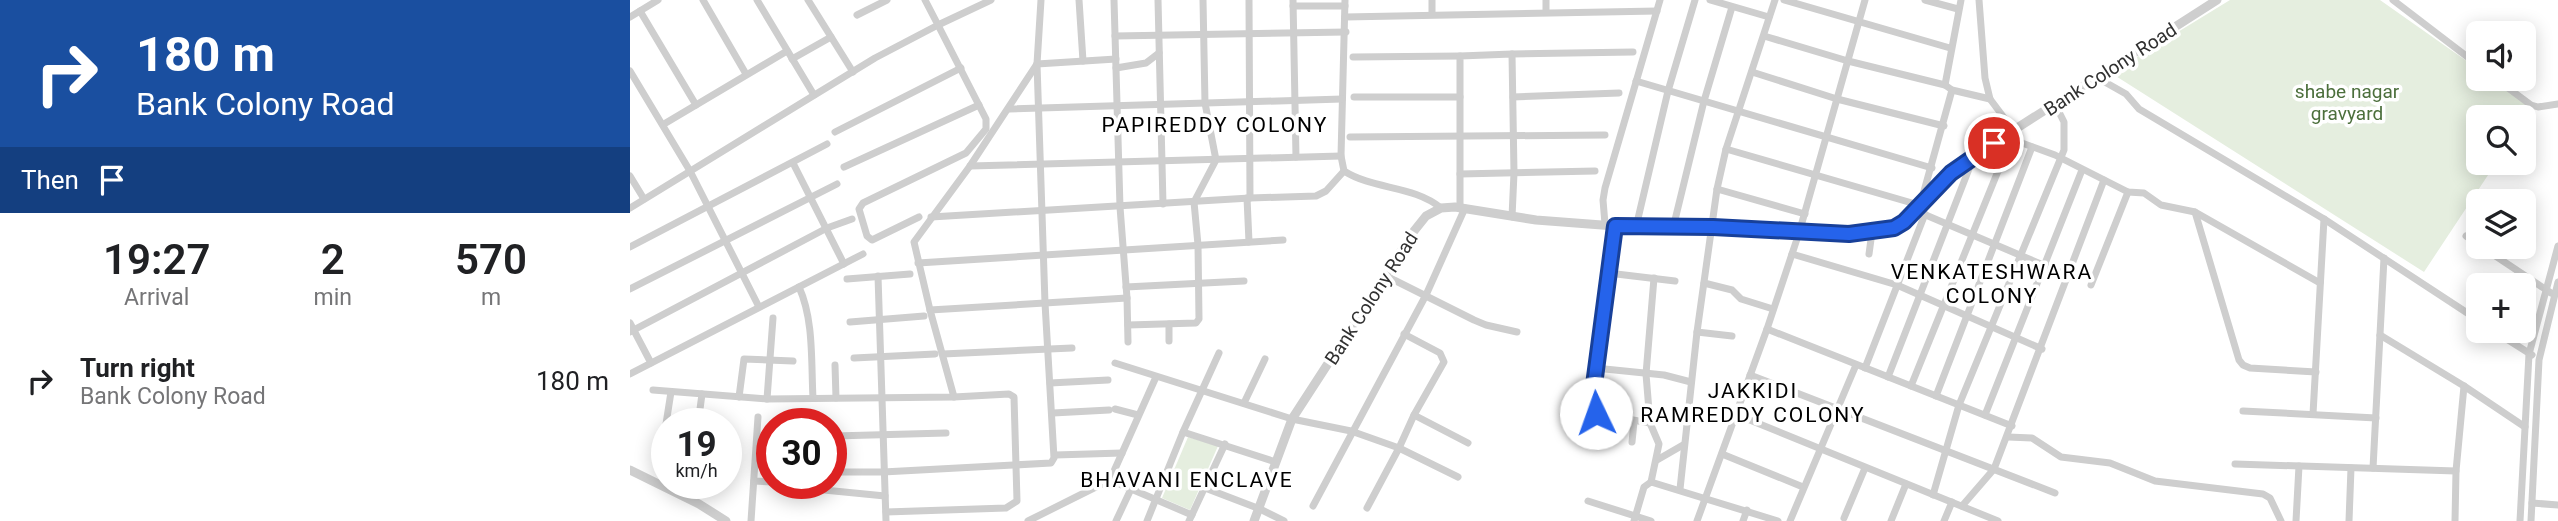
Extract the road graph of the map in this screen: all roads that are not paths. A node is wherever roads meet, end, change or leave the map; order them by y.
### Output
1 (658, 0) edge
2 (703, 0) edge
3 (757, 0) edge
4 (808, 0) edge
5 (887, 0) edge
6 (925, 0) edge
7 (991, 0) edge
8 (1041, 0) edge
9 (1079, 0) edge
10 (1114, 0) edge
11 (1158, 0) edge
12 (1203, 0) edge
13 (1249, 0) edge
14 (1432, 0) edge
15 (1546, 0) edge
16 (1623, 0) edge
17 (1660, 0) edge
18 (1695, 0) edge
19 (1710, 0) edge
20 (1724, 0) edge
21 (1774, 0) edge
22 (1784, 0) edge
23 (1865, 0) edge
24 (1925, 0) edge
25 (1961, 0) edge
26 (1979, 0) edge
27 (2217, 0) edge
28 (2393, 0) edge
29 (1293, 3) edge
30 (1345, 3) edge
31 (1732, 7) junction
32 (1741, 9) junction
33 (1958, 9) junction
34 (640, 11) junction
35 (1657, 11) junction
36 (1546, 12) junction
37 (1623, 12) junction
38 (856, 15) dead end
39 (1432, 15) junction
40 (1345, 17) junction
41 (630, 18) edge
42 (1769, 18) junction
43 (1859, 22) junction
44 (938, 25) junction
45 (1346, 32) junction
46 (1293, 33) junction
47 (1204, 34) junction
48 (1249, 34) junction
49 (1159, 35) junction
50 (1115, 36) junction
51 (1764, 36) junction
52 (831, 37) junction
53 (1950, 48) junction
54 (787, 51) junction
55 (1633, 51) dead end
56 (1159, 53) junction
57 (1512, 54) junction
58 (1460, 55) junction
59 (2466, 56) edge
60 (1353, 57) dead end
61 (792, 59) junction
62 (1116, 59) junction
63 (1083, 61) junction
64 (1848, 61) junction
65 (1037, 64) junction
66 (961, 68) junction
67 (1116, 68) junction
68 (630, 71) edge
69 (853, 72) junction
70 (1752, 72) junction
71 (746, 74) junction
72 (2096, 77) junction
73 (633, 81) edge
74 (1636, 81) junction
75 (1949, 87) junction
76 (1668, 91) junction
77 (2512, 91) edge
78 (1619, 93) dead end
79 (814, 95) junction
80 (1354, 97) dead end
81 (1460, 97) junction
82 (1513, 97) junction
83 (1342, 99) junction
84 (1837, 99) junction
85 (1990, 99) junction
86 (1295, 100) junction
87 (1250, 102) junction
88 (1704, 102) junction
89 (1205, 103) junction
90 (696, 104) junction
91 (1161, 104) junction
92 (2054, 104) junction
93 (2558, 104) edge
94 (979, 105) junction
95 (1117, 105) junction
96 (1040, 107) junction
97 (1009, 109) junction
98 (1738, 111) junction
99 (664, 124) junction
100 (1944, 126) junction
101 (835, 132) dead end
102 (1460, 135) junction
103 (1513, 135) junction
104 (1605, 135) dead end
105 (2012, 135) junction
106 (1350, 137) dead end
107 (1826, 137) junction
108 (827, 144) dead end
109 (2032, 147) junction
110 (1726, 149) junction
111 (1975, 155) junction
112 (1341, 156) junction
113 (1296, 157) junction
114 (2060, 158) junction
115 (1250, 159) junction
116 (1162, 160) junction
117 (1216, 160) junction
118 (1118, 161) junction
119 (793, 163) junction
120 (1041, 164) junction
121 (970, 166) junction
122 (844, 167) dead end
123 (1932, 168) junction
124 (2082, 170) junction
125 (690, 171) junction
126 (1344, 171) junction
127 (1595, 171) dead end
128 (1514, 173) junction
129 (1460, 174) junction
130 (1816, 175) junction
131 (630, 176) edge
132 (2104, 180) junction
133 (837, 184) dead end
134 (1717, 188) junction
135 (2128, 192) junction
136 (810, 197) junction
137 (1249, 198) junction
138 (644, 199) junction
139 (1194, 202) junction
140 (1163, 204) junction
141 (1918, 205) junction
142 (707, 207) junction
143 (1120, 207) junction
144 (630, 208) edge
145 (1441, 208) junction
146 (1462, 208) junction
147 (1043, 210) junction
148 (2195, 212) junction
149 (1805, 214) junction
150 (1925, 214) junction
151 (919, 217) dead end
152 (931, 217) junction
153 (1512, 217) junction
154 (852, 219) dead end
155 (2324, 219) junction
156 (1948, 224) junction
157 (1610, 225) junction
158 (1636, 227) junction
159 (1713, 227) junction
160 (827, 228) junction
161 (1673, 228) junction
162 (1872, 232) junction
163 (1799, 233) junction
164 (1971, 233) junction
165 (1283, 240) dead end
166 (725, 241) junction
167 (1249, 242) junction
168 (1996, 244) junction
169 (1198, 245) junction
170 (2558, 246) edge
171 (630, 247) edge
172 (1123, 249) junction
173 (863, 254) dead end
174 (1792, 254) junction
175 (1869, 254) dead end
176 (1045, 255) junction
177 (2020, 255) junction
178 (2384, 258) junction
179 (2501, 259) edge
180 (918, 263) junction
181 (844, 264) junction
182 (2044, 265) junction
183 (1608, 272) junction
184 (910, 274) dead end
185 (742, 275) junction
186 (878, 276) junction
187 (1386, 276) junction
188 (2069, 276) junction
189 (1654, 278) junction
190 (847, 279) dead end
191 (1244, 281) dead end
192 (1675, 281) dead end
193 (2558, 282) edge
194 (1199, 283) junction
195 (1704, 283) junction
196 (2320, 283) junction
197 (1897, 285) junction
198 (2091, 285) dead end
199 (799, 287) junction
200 (1126, 287) junction
201 (630, 289) edge
202 (2551, 293) junction
203 (1426, 295) junction
204 (1920, 295) junction
205 (1127, 298) junction
206 (1045, 303) junction
207 (1943, 306) junction
208 (759, 307) junction
209 (1773, 309) junction
210 (2466, 312) edge
211 (927, 313) junction
212 (1968, 316) junction
213 (773, 318) dead end
214 (880, 320) junction
215 (850, 322) dead end
216 (1169, 324) junction
217 (1128, 326) junction
218 (1991, 326) junction
219 (631, 328) edge
220 (1767, 330) junction
221 (1517, 331) dead end
222 (1697, 332) junction
223 (1404, 334) junction
224 (2380, 335) junction
225 (1732, 336) dead end
226 (2016, 337) junction
227 (1169, 341) dead end
228 (1128, 342) dead end
229 (2512, 343) edge
230 (1072, 348) dead end
231 (1048, 349) junction
232 (2042, 349) junction
233 (1219, 353) dead end
234 (939, 354) junction
235 (2529, 354) junction
236 (881, 357) junction
237 (854, 358) dead end
238 (1265, 359) dead end
239 (770, 360) junction
240 (2539, 360) junction
241 (793, 361) dead end
242 (651, 363) junction
243 (1115, 363) dead end
244 (835, 365) dead end
245 (1856, 365) junction
246 (1595, 368) junction
247 (1865, 368) junction
248 (2316, 372) junction
249 (630, 374) edge
250 (1646, 374) junction
251 (1750, 375) junction
252 (1156, 377) junction
253 (1888, 377) junction
254 (1108, 380) dead end
255 (1691, 382) junction
256 (1050, 383) junction
257 (1911, 386) junction
258 (2464, 386) junction
259 (653, 390) dead end
260 (1201, 391) junction
261 (671, 392) junction
262 (702, 394) junction
263 (1936, 396) junction
264 (739, 397) junction
265 (883, 397) junction
266 (954, 397) junction
267 (813, 398) junction
268 (836, 398) junction
269 (768, 399) junction
270 (1244, 402) junction
271 (1959, 405) junction
272 (668, 408) edge
273 (700, 408) edge
274 (1837, 408) junction
275 (2243, 411) dead end
276 (1052, 414) junction
277 (1735, 414) junction
278 (2313, 414) junction
279 (1138, 415) junction
280 (1414, 415) junction
281 (1984, 415) junction
282 (2376, 418) junction
283 (1292, 419) junction
284 (1634, 422) junction
285 (1650, 423) junction
286 (2012, 426) junction
287 (2525, 427) junction
288 (1184, 432) junction
289 (1351, 432) junction
290 (946, 433) dead end
291 (883, 434) junction
292 (847, 435) edge
293 (2008, 437) junction
294 (1632, 442) dead end
295 (1468, 443) dead end
296 (1225, 444) junction
297 (1683, 445) junction
298 (1399, 448) junction
299 (756, 449) edge
300 (1819, 450) junction
301 (1946, 450) junction
302 (1122, 453) junction
303 (1722, 454) junction
304 (1055, 455) junction
305 (1657, 460) junction
306 (1276, 462) junction
307 (1015, 464) junction
308 (2235, 464) dead end
309 (2299, 466) junction
310 (1865, 468) junction
311 (2351, 468) junction
312 (2373, 468) junction
313 (1994, 469) junction
314 (630, 470) edge
315 (847, 471) edge
316 (883, 471) junction
317 (2456, 471) junction
318 (1458, 477) dead end
319 (651, 480) edge
320 (1110, 480) junction
321 (754, 481) joint
322 (1651, 482) junction
323 (1906, 484) junction
324 (1803, 487) junction
325 (1205, 488) junction
326 (1131, 489) junction
327 (1680, 489) junction
328 (847, 492) edge
329 (2055, 493) dead end
330 (1933, 495) junction
331 (885, 496) junction
332 (1706, 498) junction
333 (688, 499) edge
334 (1156, 499) junction
335 (1588, 501) dead end
336 (1951, 502) junction
337 (2532, 503) junction
338 (2558, 505) edge
339 (1313, 506) dead end
340 (1962, 506) junction
341 (1367, 508) dead end
342 (1259, 509) junction
343 (952, 510) junction
344 (1747, 510) junction
345 (886, 512) junction
346 (1190, 518) edge
347 (1844, 518) dead end
348 (1635, 519) edge
349 (1995, 520) edge
350 (726, 521) edge
351 (751, 521) edge
352 (886, 521) edge
353 (952, 521) edge
354 (1028, 521) edge
355 (1116, 521) edge
356 (1147, 521) edge
357 (1254, 521) edge
358 (1284, 521) edge
359 (1651, 521) edge
360 (1697, 521) edge
361 (1743, 521) edge
362 (1777, 521) edge
363 (1790, 521) edge
364 (1891, 521) edge
365 (1944, 521) edge
366 (2281, 521) edge
367 (2296, 521) edge
368 (2348, 521) edge
369 (2455, 521) edge
370 (2520, 521) edge
371 (2531, 521) edge

1 - 34 street
2 - 71 street
3 - 54 street
4 - 52 street
5 - 38 street
6 - 44 street
7 - 44 street
8 - 65 street
9 - 63 street
10 - 50 street
11 - 49 street
12 - 47 street
13 - 48 street
14 - 39 street
15 - 36 street
16 - 37 street
17 - 35 street
18 - 76 street
19 - 31 street
20 - 32 street
21 - 42 street
22 - 43 street
23 - 43 street
24 - 33 street
25 - 33 street
26 - 85 street
27 - 72 street, Bank Colony Road
28 - 59 street
29 - 30 street
29 - 46 street
30 - 40 street
31 - 32 street
31 - 88 street
32 - 42 street
33 - 53 street
34 - 41 street
34 - 90 street
35 - 37 street
35 - 74 street
36 - 37 street
36 - 39 street
39 - 40 street
40 - 45 street
42 - 51 street
43 - 53 street
43 - 64 street
44 - 66 street
44 - 69 street
45 - 46 street
45 - 83 street
46 - 48 street
46 - 86 street
47 - 48 street
47 - 49 street
47 - 89 street
48 - 87 street
49 - 50 street
49 - 56 street
50 - 62 street
51 - 64 street
51 - 70 street
52 - 61 street
52 - 69 street
53 - 75 street
54 - 61 street
54 - 71 street
55 - 57 street
56 - 67 street
56 - 91 street
57 - 58 street
57 - 82 street
58 - 60 street
58 - 81 street
61 - 79 street
62 - 63 street
62 - 67 street
63 - 65 street
64 - 75 street
64 - 84 street
65 - 96 street
65 - 97 street
66 - 94 street
66 - 101 street
67 - 95 street
68 - 73 street
69 - 79 street
70 - 84 street
70 - 98 street
71 - 90 street
72 - 92 street, Bank Colony Road
72 - 155 street
73 - 99 street
74 - 76 street
74 - 157 street
75 - 85 street
75 - 100 street
76 - 88 street
76 - 158 street
77 - 93 street
78 - 82 street
79 - 125 street
80 - 81 street
81 - 102 street
82 - 103 street
83 - 86 street
83 - 112 street
84 - 100 street
84 - 107 street
85 - 105 street
86 - 87 street
86 - 113 street
87 - 89 street
87 - 115 street
88 - 98 street
88 - 161 street
89 - 91 street
89 - 117 street
90 - 99 street
91 - 95 street
91 - 116 street
92 - 105 street, Bank Colony Road
92 - 114 street
94 - 122 street
94 - 151 street
95 - 96 street
95 - 118 street
96 - 97 street
96 - 120 street
97 - 121 street
98 - 107 street
98 - 110 street
99 - 125 street
100 - 123 street
102 - 103 street
102 - 106 street
102 - 129 street
103 - 104 street
103 - 128 street
105 - 109 street
105 - 111 street, Bank Colony Road
105 - 164 street
107 - 123 street
107 - 130 street
108 - 119 street
109 - 114 street
109 - 168 street
110 - 130 street
110 - 134 street
111 - 141 street, Bank Colony Road
111 - 156 street
112 - 113 street
112 - 126 street
113 - 115 street
114 - 124 street
114 - 177 street
115 - 117 street
115 - 137 street
116 - 117 street
116 - 118 street
116 - 140 street
117 - 139 street
118 - 120 street
118 - 143 street
119 - 136 street
119 - 142 street
120 - 121 street
120 - 147 street
121 - 152 street
123 - 141 street
124 - 132 street
124 - 182 street
125 - 138 street
125 - 142 street
126 - 137 street
126 - 145 street
127 - 128 street
128 - 129 street
128 - 153 street
129 - 146 street
130 - 141 street
130 - 149 street
131 - 138 street
132 - 135 street
132 - 188 street
133 - 136 street
134 - 149 street
134 - 159 street
135 - 148 street
135 - 198 street
136 - 160 street
136 - 166 street
137 - 139 street
137 - 167 street
138 - 144 street
139 - 140 street
139 - 169 street
140 - 143 street
141 - 150 street
141 - 162 street, Bank Colony Road
142 - 166 street
142 - 171 street
143 - 147 street
143 - 172 street
145 - 146 street, Bank Colony Road
145 - 187 street, Bank Colony Road
146 - 153 street, Bank Colony Road
146 - 203 street
147 - 152 street
147 - 176 street
148 - 196 street
148 - 248 street
149 - 163 street
150 - 156 street
150 - 197 street
152 - 180 street
153 - 157 street, Bank Colony Road
154 - 160 street
155 - 178 street
155 - 196 street
156 - 164 street
156 - 204 street
157 - 158 street, Bank Colony Road
157 - 183 street
158 - 161 street, Bank Colony Road
159 - 161 street, Bank Colony Road
159 - 163 street, Bank Colony Road
159 - 195 street
160 - 181 street
160 - 185 street
162 - 163 street, Bank Colony Road
162 - 175 street
163 - 174 street
164 - 168 street
164 - 207 street
165 - 167 street
166 - 185 street
166 - 201 street
167 - 169 street
168 - 177 street
168 - 212 street
169 - 172 street
169 - 194 street
170 - 202 street
172 - 176 street
172 - 200 street
173 - 181 street
174 - 197 street
174 - 209 street
176 - 180 street
176 - 206 street
177 - 182 street
177 - 218 street
178 - 210 street
178 - 224 street
179 - 202 street
180 - 211 street
181 - 199 street
182 - 188 street
182 - 226 street
183 - 189 street
183 - 246 street
184 - 186 street
185 - 208 street
185 - 219 street
186 - 190 street
186 - 214 street
187 - 203 street
187 - 283 street, Bank Colony Road
188 - 232 street
189 - 192 street
189 - 250 street
191 - 194 street
193 - 202 street
194 - 200 street
194 - 216 street
195 - 209 street
195 - 222 street
196 - 248 street
197 - 204 street
197 - 247 street
199 - 208 street
199 - 267 street
200 - 205 street
202 - 235 street
202 - 240 street
203 - 221 street
203 - 223 street
204 - 207 street
204 - 253 street
205 - 206 street
205 - 217 street
206 - 211 street
206 - 231 street
207 - 212 street
207 - 257 street
208 - 242 street
209 - 220 street
211 - 214 street
211 - 234 street
212 - 218 street
212 - 263 street
213 - 239 street
214 - 215 street
214 - 236 street
216 - 217 street
216 - 227 street
217 - 228 street
218 - 226 street
218 - 271 street
219 - 242 street
220 - 245 street
220 - 251 street
222 - 225 street
222 - 255 street
223 - 280 street
223 - 289 street
224 - 258 street
224 - 282 street
226 - 232 street
226 - 281 street
229 - 235 street
230 - 231 street
231 - 234 street
231 - 256 street
232 - 286 street
233 - 260 street
234 - 236 street
234 - 266 street
235 - 240 street
235 - 287 street
236 - 237 street
236 - 265 street
238 - 270 street
239 - 241 street
239 - 264 street
239 - 269 street
240 - 337 street
242 - 249 street
243 - 252 street
244 - 268 street
245 - 247 street
245 - 274 street
246 - 250 street
246 - 284 street
247 - 253 street
248 - 278 street
250 - 255 street
250 - 285 street
251 - 274 street
251 - 277 street
252 - 260 street
252 - 279 street
253 - 257 street
254 - 256 street
255 - 297 street
256 - 276 street
257 - 263 street
258 - 287 street
258 - 317 street
259 - 261 street
260 - 270 street
260 - 288 street
261 - 262 street
261 - 272 street
262 - 264 street
262 - 273 street
263 - 271 street
264 - 269 street
265 - 266 street
265 - 268 street
265 - 291 street
266 - 307 street
267 - 268 street
267 - 269 street
270 - 283 street
271 - 281 street
271 - 301 street
274 - 300 street
274 - 301 street
275 - 278 street
276 - 279 street
276 - 304 street
277 - 300 street
277 - 303 street
278 - 282 street
279 - 302 street
280 - 295 street
280 - 298 street
281 - 286 street
282 - 312 street
283 - 289 street
283 - 306 street, Bank Colony Road
284 - 285 street
284 - 294 street
285 - 305 street
286 - 293 street
287 - 370 street
288 - 296 street
288 - 334 street
289 - 298 street
289 - 339 street
290 - 291 street
291 - 292 street
291 - 316 street
293 - 313 street
293 - 366 street
296 - 306 street
296 - 325 street
297 - 305 street
297 - 327 street
298 - 318 street
298 - 341 street
299 - 321 street
300 - 310 street
300 - 324 street
301 - 313 street
301 - 330 street
302 - 304 street
302 - 320 street
303 - 324 street
303 - 332 street
304 - 307 street
305 - 322 street
306 - 342 street, Bank Colony Road
307 - 316 street
307 - 343 street
308 - 309 street
309 - 311 street
309 - 367 street
310 - 323 street
310 - 347 street
311 - 312 street
311 - 368 street
312 - 317 street
313 - 329 street
313 - 340 street
314 - 319 street
315 - 316 street
316 - 331 street
317 - 369 street
320 - 326 street
320 - 354 street
321 - 351 street
322 - 327 street
322 - 348 street
323 - 330 street
323 - 364 street
324 - 363 street
325 - 342 street
325 - 346 street
326 - 334 street
326 - 355 street
327 - 332 street
328 - 331 street
330 - 336 street
331 - 345 street
332 - 344 street
332 - 360 street
333 - 350 street
334 - 346 street
334 - 356 street
335 - 348 street
336 - 340 street
336 - 365 street
337 - 338 street
337 - 371 street
340 - 349 street
342 - 357 street, Bank Colony Road
342 - 358 street
343 - 345 street
343 - 353 street
344 - 361 street
344 - 362 street
345 - 352 street
348 - 359 street

